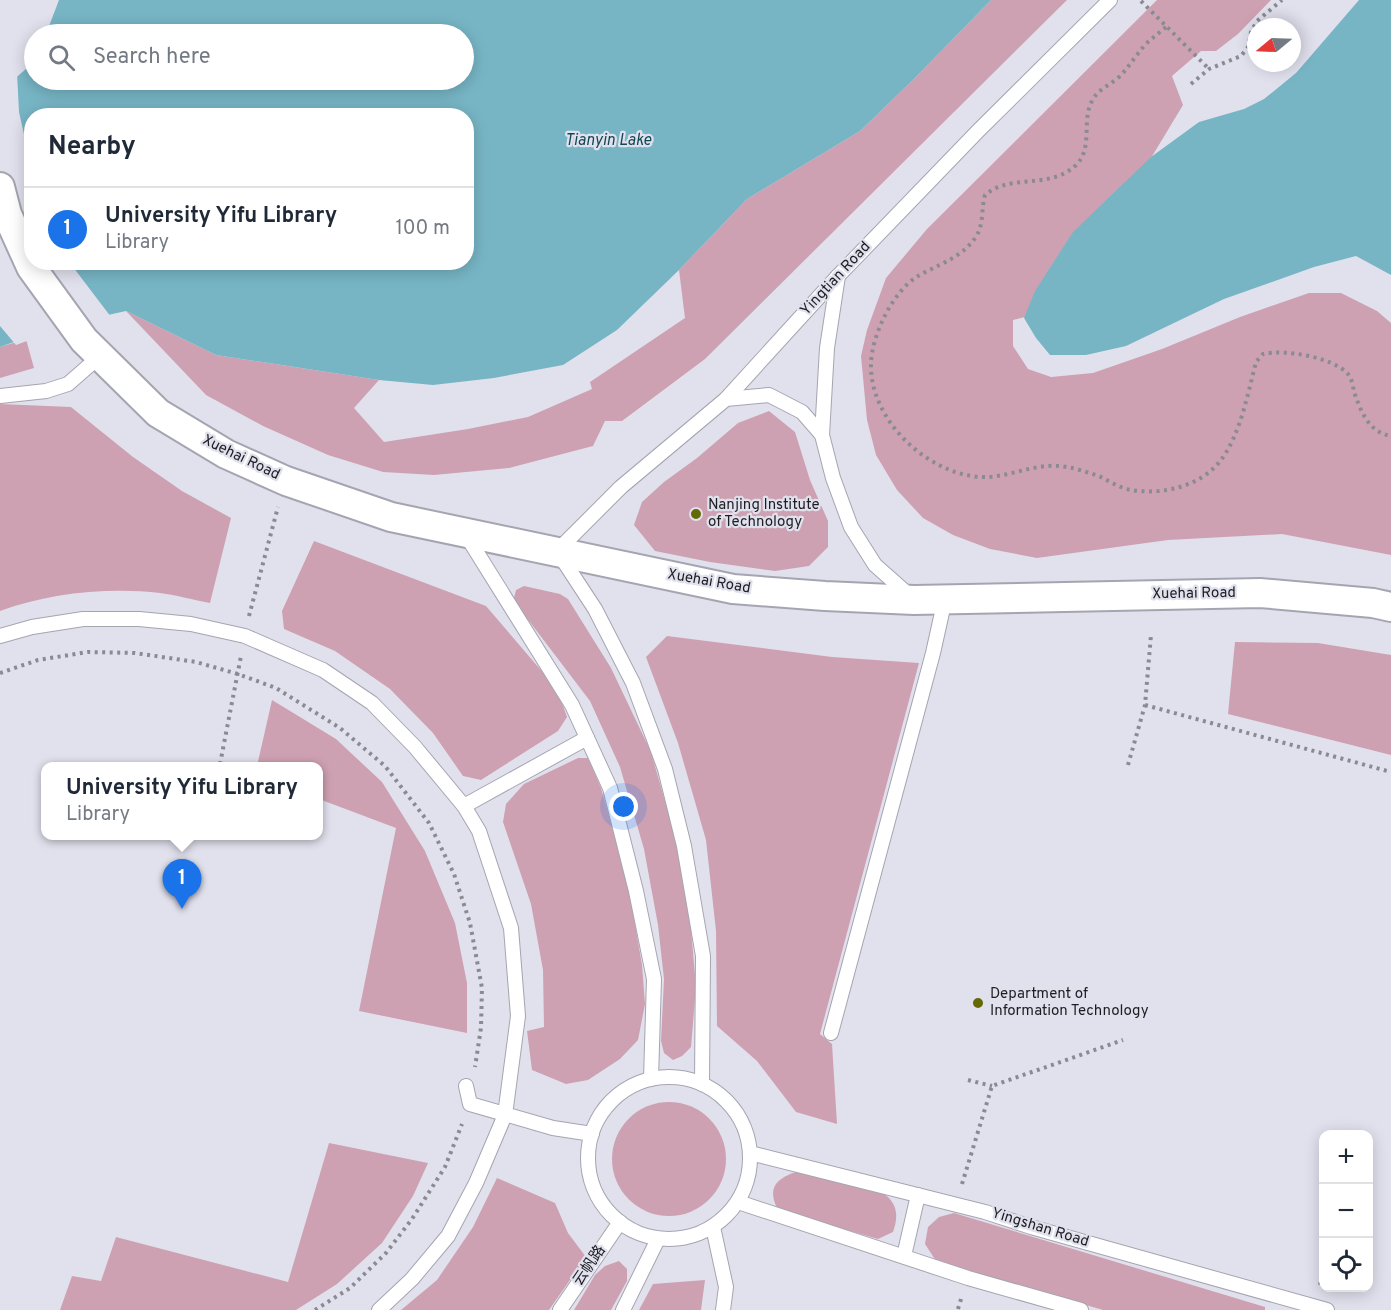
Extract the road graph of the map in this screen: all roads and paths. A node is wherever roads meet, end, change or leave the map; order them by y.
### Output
1 (1110, 0) edge
2 (1282, 0) edge
3 (1141, 1) edge
4 (1166, 27) junction
5 (1209, 69) junction
6 (1191, 84) dead end
7 (0, 187) edge
8 (24, 252) edge
9 (33, 270) edge
10 (838, 276) junction
11 (92, 348) junction
12 (0, 396) edge
13 (726, 399) junction
14 (822, 435) junction
15 (1391, 436) edge
16 (286, 481) junction
17 (465, 534) junction
18 (557, 551) junction
19 (945, 599) junction
20 (914, 600) junction
21 (1391, 607) edge
22 (1151, 635) dead end
23 (0, 636) edge
24 (245, 636) junction
25 (0, 674) edge
26 (238, 674) junction
27 (1145, 705) junction
28 (587, 738) junction
29 (220, 762) edge
30 (1128, 765) dead end
31 (1391, 772) edge
32 (464, 806) junction
33 (831, 1033) dead end
34 (1123, 1040) dead end
35 (651, 1079) junction
36 (968, 1080) dead end
37 (702, 1084) junction
38 (466, 1086) dead end
39 (992, 1086) junction
40 (470, 1104) junction
41 (505, 1115) junction
42 (592, 1134) junction
43 (750, 1153) junction
44 (918, 1195) junction
45 (738, 1202) junction
46 (956, 1205) junction
47 (620, 1222) junction
48 (713, 1227) junction
49 (658, 1239) junction
50 (904, 1256) junction
51 (1297, 1306) edge
52 (315, 1310) edge
53 (379, 1310) edge
54 (560, 1310) edge
55 (623, 1310) edge
56 (723, 1310) edge
57 (1081, 1310) edge
58 (1327, 1310) edge

1 - 10 lane, Yingtian Road
2 - 5 path
3 - 4 path
4 - 5 path
4 - 15 path
5 - 6 path
7 - 8 street, Xuehai Road
9 - 11 street, Xuehai Road
10 - 13 lane, Yingtian Road
10 - 14 lane
11 - 12 lane
11 - 16 street, Xuehai Road
13 - 14 lane
13 - 18 lane, Yingtian Road
14 - 20 lane
16 - 17 street, Xuehai Road
16 - 24 path
17 - 18 street, Xuehai Road
17 - 28 lane
18 - 20 street, Xuehai Road
18 - 37 lane
19 - 20 street, Xuehai Road
19 - 21 street, Xuehai Road
19 - 33 lane
22 - 27 path
23 - 24 lane
24 - 26 path
24 - 32 lane
25 - 26 path
26 - 29 path
26 - 40 path
27 - 30 path
27 - 31 path
28 - 32 lane
28 - 35 lane
32 - 41 lane
34 - 39 path
35 - 37 lane
35 - 42 lane
36 - 39 path
37 - 43 lane
38 - 40 lane
39 - 46 path
40 - 41 lane
40 - 52 path
41 - 42 lane
41 - 53 lane
42 - 47 lane
43 - 44 lane, Yingshan Road
43 - 45 lane
44 - 46 lane, Yingshan Road
44 - 50 lane
45 - 48 lane
45 - 50 lane
46 - 51 lane, Yingshan Road
47 - 49 lane
47 - 54 lane, 云帆路
48 - 49 lane
48 - 56 lane
49 - 55 lane
50 - 57 lane
51 - 58 lane, Yingshan Road

